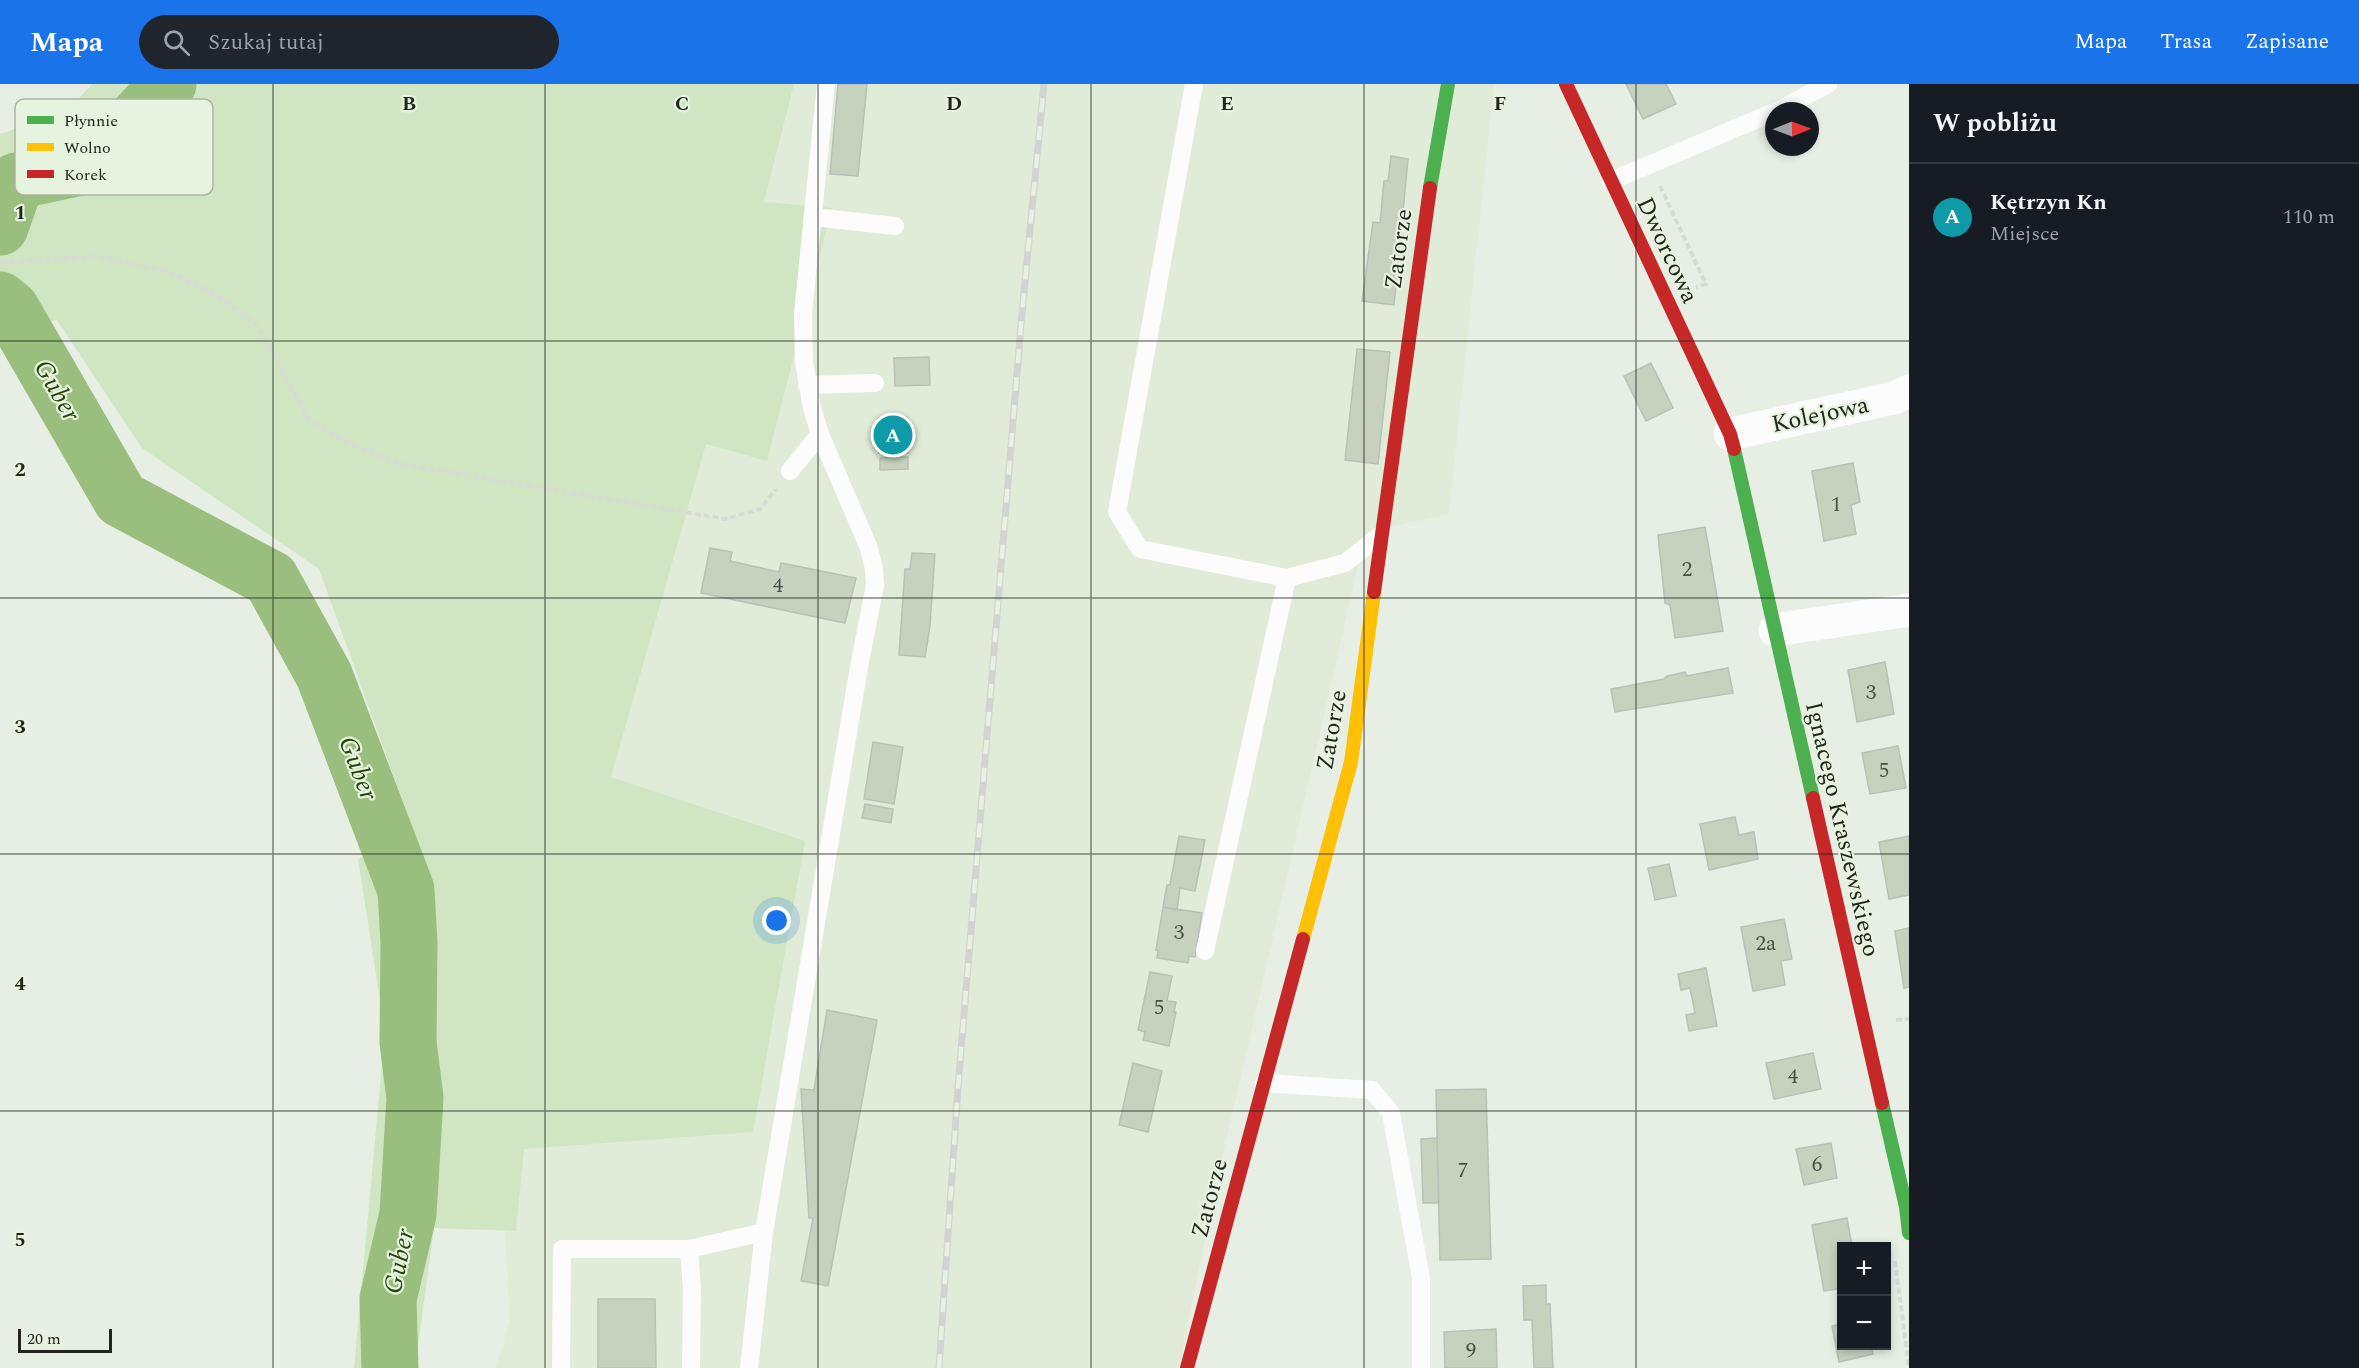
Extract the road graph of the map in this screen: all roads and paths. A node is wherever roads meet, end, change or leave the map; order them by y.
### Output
1 (826, 84) edge
2 (1194, 84) edge
3 (1448, 84) edge
4 (1566, 84) edge
5 (1828, 84) edge
6 (1795, 102) edge
7 (1765, 117) edge
8 (1611, 181) junction
9 (814, 217) junction
10 (895, 226) dead end
11 (0, 262) edge
12 (875, 383) dead end
13 (807, 385) junction
14 (1909, 391) edge
15 (820, 434) junction
16 (1730, 434) junction
17 (790, 471) joint
18 (1382, 534) junction
19 (1287, 578) junction
20 (1909, 610) edge
21 (1775, 630) junction
22 (1205, 951) dead end
23 (1264, 1083) junction
24 (764, 1232) junction
25 (1909, 1233) edge
26 (689, 1249) junction
27 (561, 1368) edge
28 (691, 1368) edge
29 (749, 1368) edge
30 (1187, 1368) edge
31 (1421, 1368) edge

1 - 9 lane
2 - 19 lane
3 - 18 street, Zatorze
4 - 8 street, Dworcowa
5 - 6 lane
7 - 8 lane
8 - 16 street, Dworcowa
9 - 10 lane
9 - 13 lane
11 - 17 path
12 - 13 lane
13 - 15 lane
14 - 16 street, Kolejowa
15 - 17 lane
15 - 24 lane
16 - 21 street, Ignacego Kraszewskiego
18 - 19 lane
18 - 23 street, Zatorze
19 - 22 lane
20 - 21 street
21 - 25 street, Ignacego Kraszewskiego
23 - 30 street, Zatorze
23 - 31 lane
24 - 26 lane
24 - 29 lane
26 - 27 lane
26 - 28 lane

